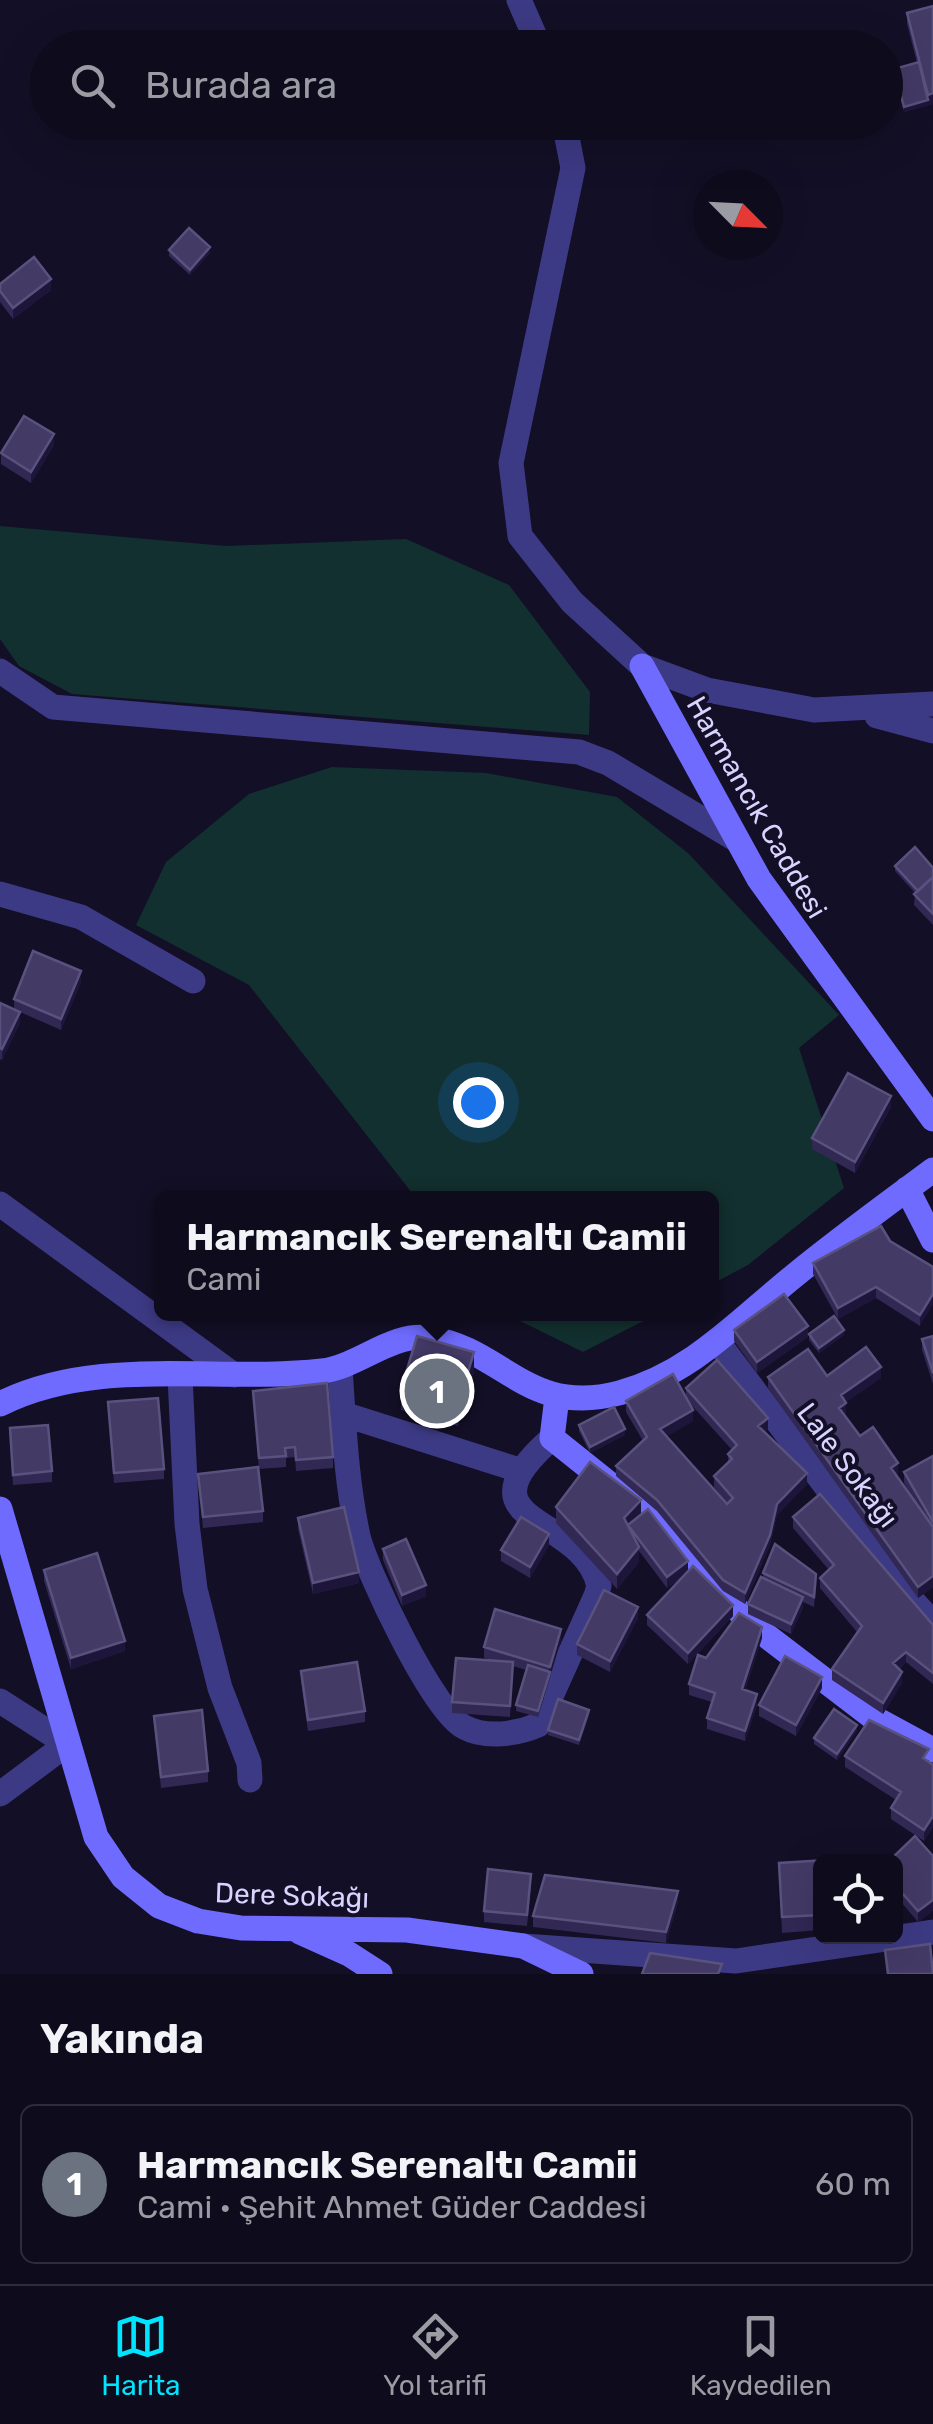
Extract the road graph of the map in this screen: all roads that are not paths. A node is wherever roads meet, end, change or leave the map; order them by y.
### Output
1 (520, 0) edge
2 (532, 30) edge
3 (568, 140) edge
4 (642, 666) junction
5 (0, 670) edge
6 (933, 704) edge
7 (858, 711) junction
8 (933, 731) edge
9 (736, 840) junction
10 (0, 894) edge
11 (193, 980) dead end
12 (933, 1119) edge
13 (933, 1170) edge
14 (908, 1190) junction
15 (0, 1204) edge
16 (933, 1240) edge
17 (154, 1317) edge
18 (160, 1321) edge
19 (717, 1342) junction
20 (340, 1369) junction
21 (234, 1375) junction
22 (180, 1376) junction
23 (557, 1397) junction
24 (0, 1404) edge
25 (344, 1414) junction
26 (552, 1438) junction
27 (519, 1470) junction
28 (0, 1509) edge
29 (933, 1623) edge
30 (0, 1701) edge
31 (67, 1744) junction
32 (933, 1750) edge
33 (250, 1780) dead end
34 (0, 1794) edge
35 (296, 1930) junction
36 (933, 1932) edge
37 (524, 1946) junction
38 (380, 1974) edge
39 (548, 1974) edge
40 (581, 1974) edge

1 - 2 street
3 - 4 street
4 - 7 street
4 - 9 street, Harmancık Caddesi
5 - 9 street
6 - 7 street
7 - 8 street
9 - 12 street, Harmancık Caddesi
10 - 11 street
13 - 14 street
14 - 16 street
14 - 19 street
15 - 17 street
18 - 21 street
19 - 23 street
19 - 29 street, Lale Sokağı
20 - 21 street
20 - 23 street
20 - 25 street
21 - 22 street
22 - 24 street
22 - 33 street
23 - 26 street
25 - 27 street
25 - 27 street
26 - 27 street
26 - 32 street
28 - 31 street, Dere Sokağı
30 - 31 street
31 - 34 street
31 - 35 street, Dere Sokağı
35 - 37 street, Dere Sokağı
35 - 38 street
36 - 37 street
37 - 39 street
37 - 40 street, Dere Sokağı

